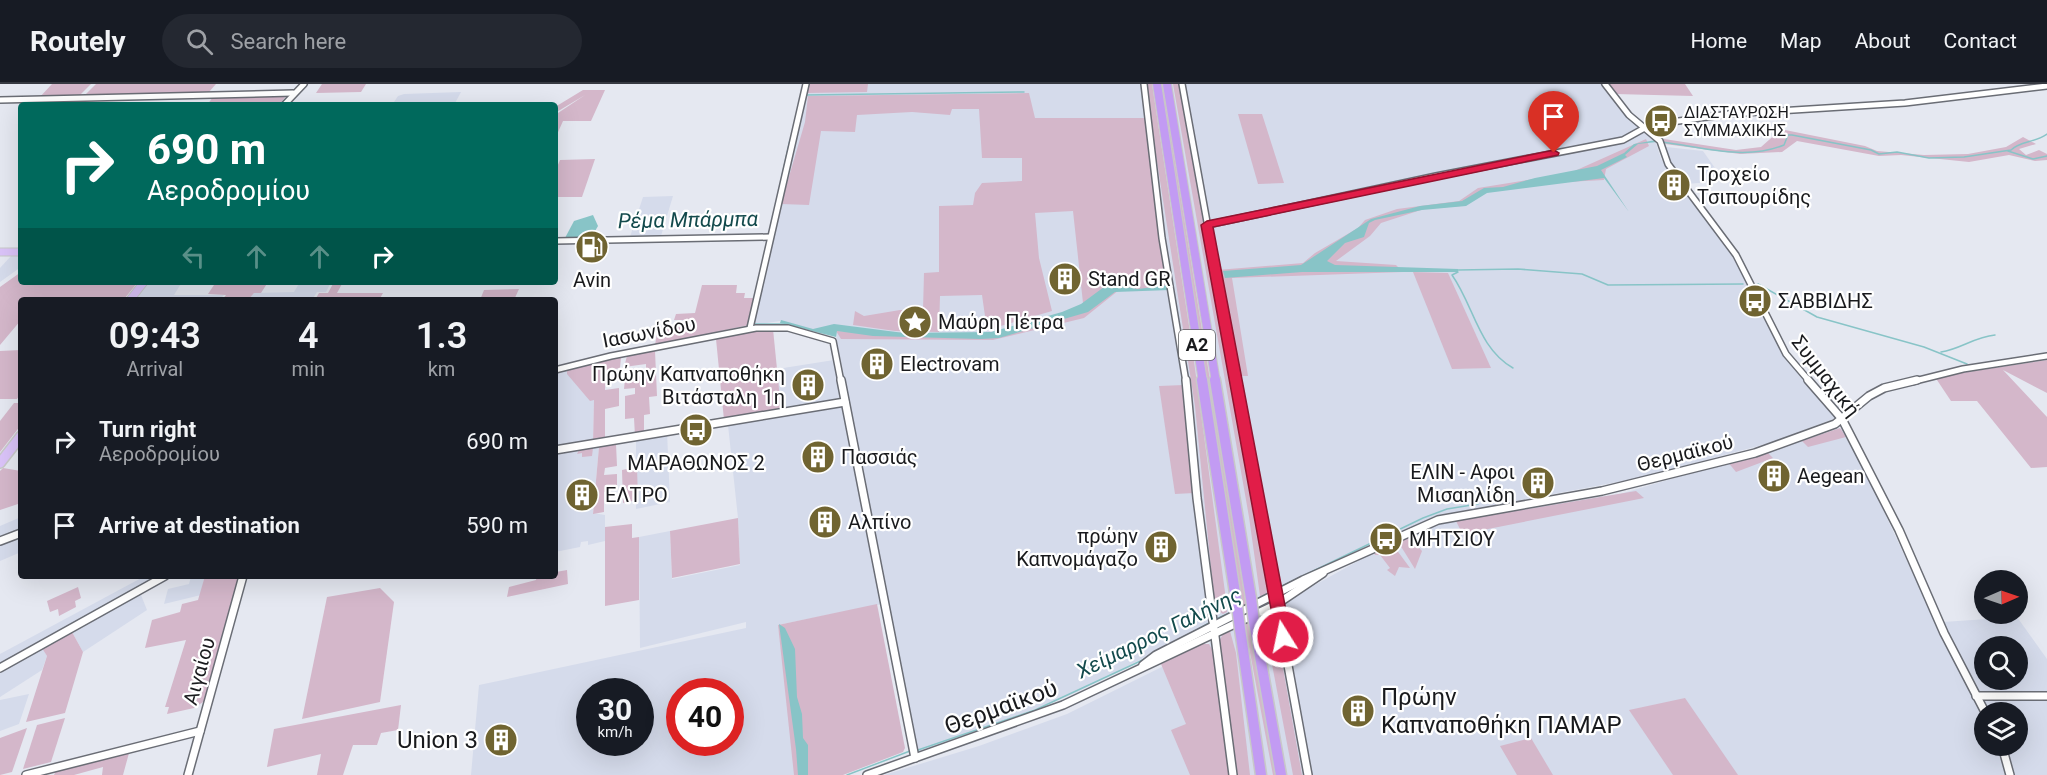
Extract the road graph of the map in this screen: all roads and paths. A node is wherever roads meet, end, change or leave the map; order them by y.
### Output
1 (304, 84) edge
2 (806, 84) edge
3 (1144, 84) edge
4 (1157, 84) edge
5 (1167, 84) edge
6 (1182, 84) edge
7 (1605, 84) edge
8 (2047, 86) edge
9 (293, 93) junction
10 (0, 100) edge
11 (286, 102) edge
12 (1644, 128) junction
13 (1207, 225) junction
14 (770, 237) junction
15 (558, 241) edge
16 (0, 252) edge
17 (18, 252) edge
18 (142, 285) edge
19 (132, 297) edge
20 (750, 328) junction
21 (2047, 356) edge
22 (558, 369) edge
23 (845, 402) junction
24 (1842, 419) junction
25 (18, 440) edge
26 (558, 449) edge
27 (0, 462) edge
28 (18, 534) edge
29 (0, 542) edge
30 (1326, 571) junction
31 (160, 579) edge
32 (242, 579) edge
33 (1275, 594) junction
34 (1277, 604) junction
35 (1215, 629) junction
36 (0, 668) edge
37 (1976, 696) junction
38 (2047, 696) edge
39 (1979, 702) edge
40 (200, 731) junction
41 (2005, 756) edge
42 (915, 758) junction
43 (26, 775) edge
44 (188, 775) edge
45 (867, 775) edge
46 (1233, 775) edge
47 (1261, 775) edge
48 (1281, 775) edge
49 (1308, 775) edge
50 (2010, 775) edge

1 - 9 street
2 - 14 street
3 - 35 street
4 - 47 highway, Α2, bridge
5 - 48 highway, Α2, bridge
6 - 13 street
7 - 12 street, Συμμαχική
8 - 12 street
9 - 10 street
9 - 11 street
12 - 13 street
12 - 24 street, Συμμαχική
13 - 33 street
14 - 15 street
14 - 20 street
16 - 17 main road
18 - 19 main road
20 - 22 street, Ιασωνίδου
20 - 23 street, Ιασωνίδου
21 - 24 street, Θερμαϊκού
23 - 26 street
23 - 42 street
24 - 30 street, Θερμαϊκού
24 - 37 street, Συμμαχική
25 - 27 main road
28 - 29 street
30 - 33 street, Θερμαϊκού
30 - 34 street, Θερμαϊκού
31 - 36 street
32 - 40 street, Αιγαίου
33 - 34 street
33 - 35 street, Θερμαϊκού
34 - 35 street, Θερμαϊκού
34 - 49 street
35 - 42 street, Θερμαϊκού
35 - 46 street
37 - 38 street
37 - 39 street, Συμμαχική
40 - 43 street
40 - 44 street, Αιγαίου
41 - 50 street
42 - 45 street, Θερμαϊκού

